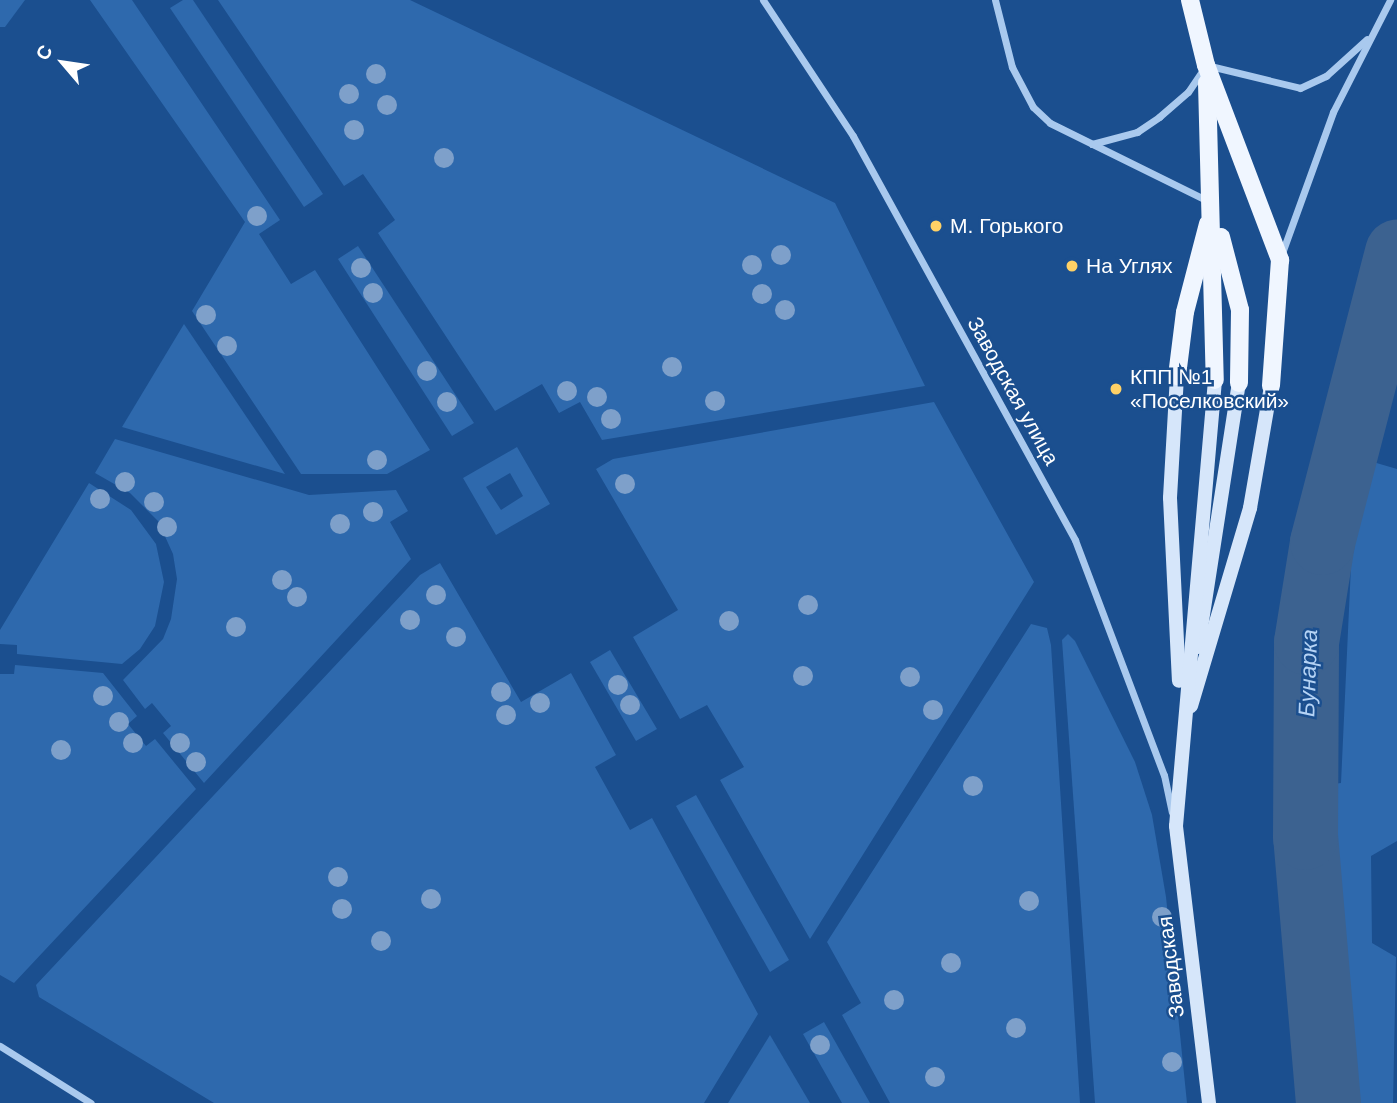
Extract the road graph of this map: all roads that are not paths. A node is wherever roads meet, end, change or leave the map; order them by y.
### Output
1 (764, 0) edge
2 (995, 0) edge
3 (1190, 0) edge
4 (1390, 0) edge
5 (1367, 39) junction
6 (1206, 65) junction
7 (1092, 144) junction
8 (1213, 203) junction
9 (1280, 260) junction
10 (1177, 376) joint
11 (1215, 380) joint
12 (1240, 383) joint
13 (1271, 386) joint
14 (1182, 734) junction
15 (1176, 826) junction
16 (0, 1046) edge
17 (91, 1103) edge
18 (1209, 1103) edge

1 - 15 street, Заводская улица
2 - 7 street
3 - 6 main road
4 - 5 street
5 - 6 street
5 - 9 street
6 - 7 street
6 - 8 main road
6 - 9 main road
7 - 8 street
8 - 10 main road
8 - 11 main road
8 - 12 main road
9 - 13 main road
10 - 14 main road
11 - 14 main road
12 - 14 main road
13 - 14 main road
14 - 15 main road, Заводская
15 - 18 main road, Заводская
16 - 17 street

